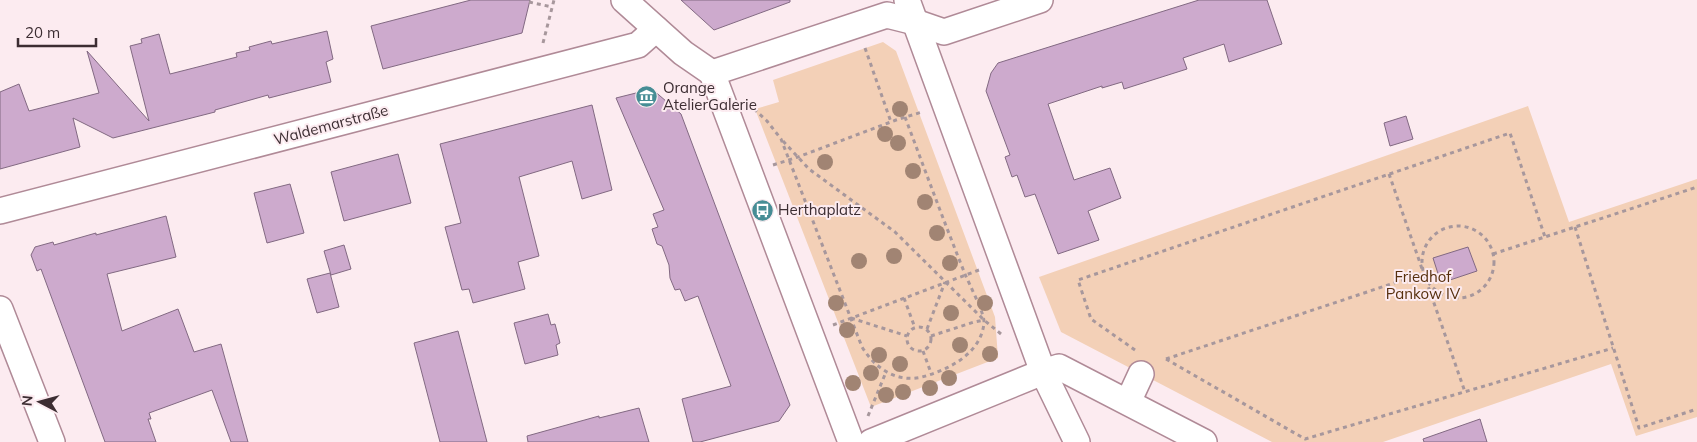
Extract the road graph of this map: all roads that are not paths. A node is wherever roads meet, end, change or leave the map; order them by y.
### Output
1 (624, 0) edge
2 (1040, 0) edge
3 (911, 11) edge
4 (656, 29) junction
5 (712, 73) junction
6 (0, 211) edge
7 (0, 309) edge
8 (1140, 363) road end
9 (1043, 372) junction
10 (1128, 402) junction
11 (52, 442) edge
12 (851, 442) edge
13 (871, 442) edge
14 (1077, 442) edge
15 (1204, 442) edge

1 - 4 street
2 - 3 street
3 - 5 street
3 - 9 street
4 - 5 street
4 - 6 street, Waldemarstraße
5 - 12 street
7 - 11 street
8 - 10 street
9 - 10 street
9 - 13 street
9 - 14 street
10 - 15 street

